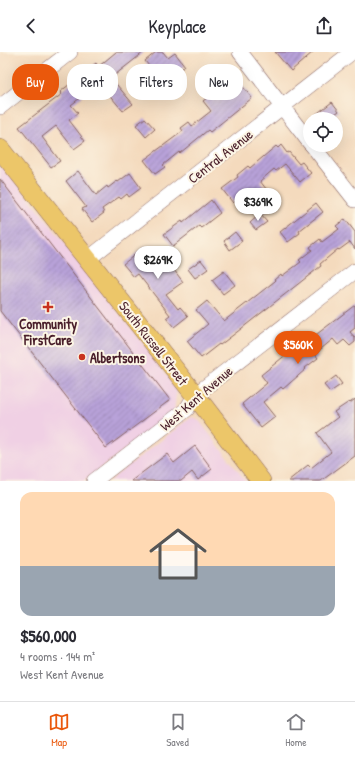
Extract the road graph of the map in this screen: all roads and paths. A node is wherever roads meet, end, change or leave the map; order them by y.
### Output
1 (70, 52) edge
2 (240, 52) edge
3 (352, 52) edge
4 (281, 107) junction
5 (0, 108) edge
6 (303, 134) edge
7 (0, 149) edge
8 (317, 152) edge
9 (355, 200) edge
10 (88, 259) junction
11 (355, 271) edge
12 (195, 395) junction
13 (94, 481) edge
14 (261, 481) edge

1 - 5 street
2 - 4 street
3 - 4 street, Central Avenue
4 - 6 street
4 - 10 street, Central Avenue
7 - 10 main road, South Russell Street
8 - 9 street
10 - 12 main road, South Russell Street
11 - 12 street, West Kent Avenue
12 - 13 street, West Kent Avenue
12 - 14 main road, South Russell Street

